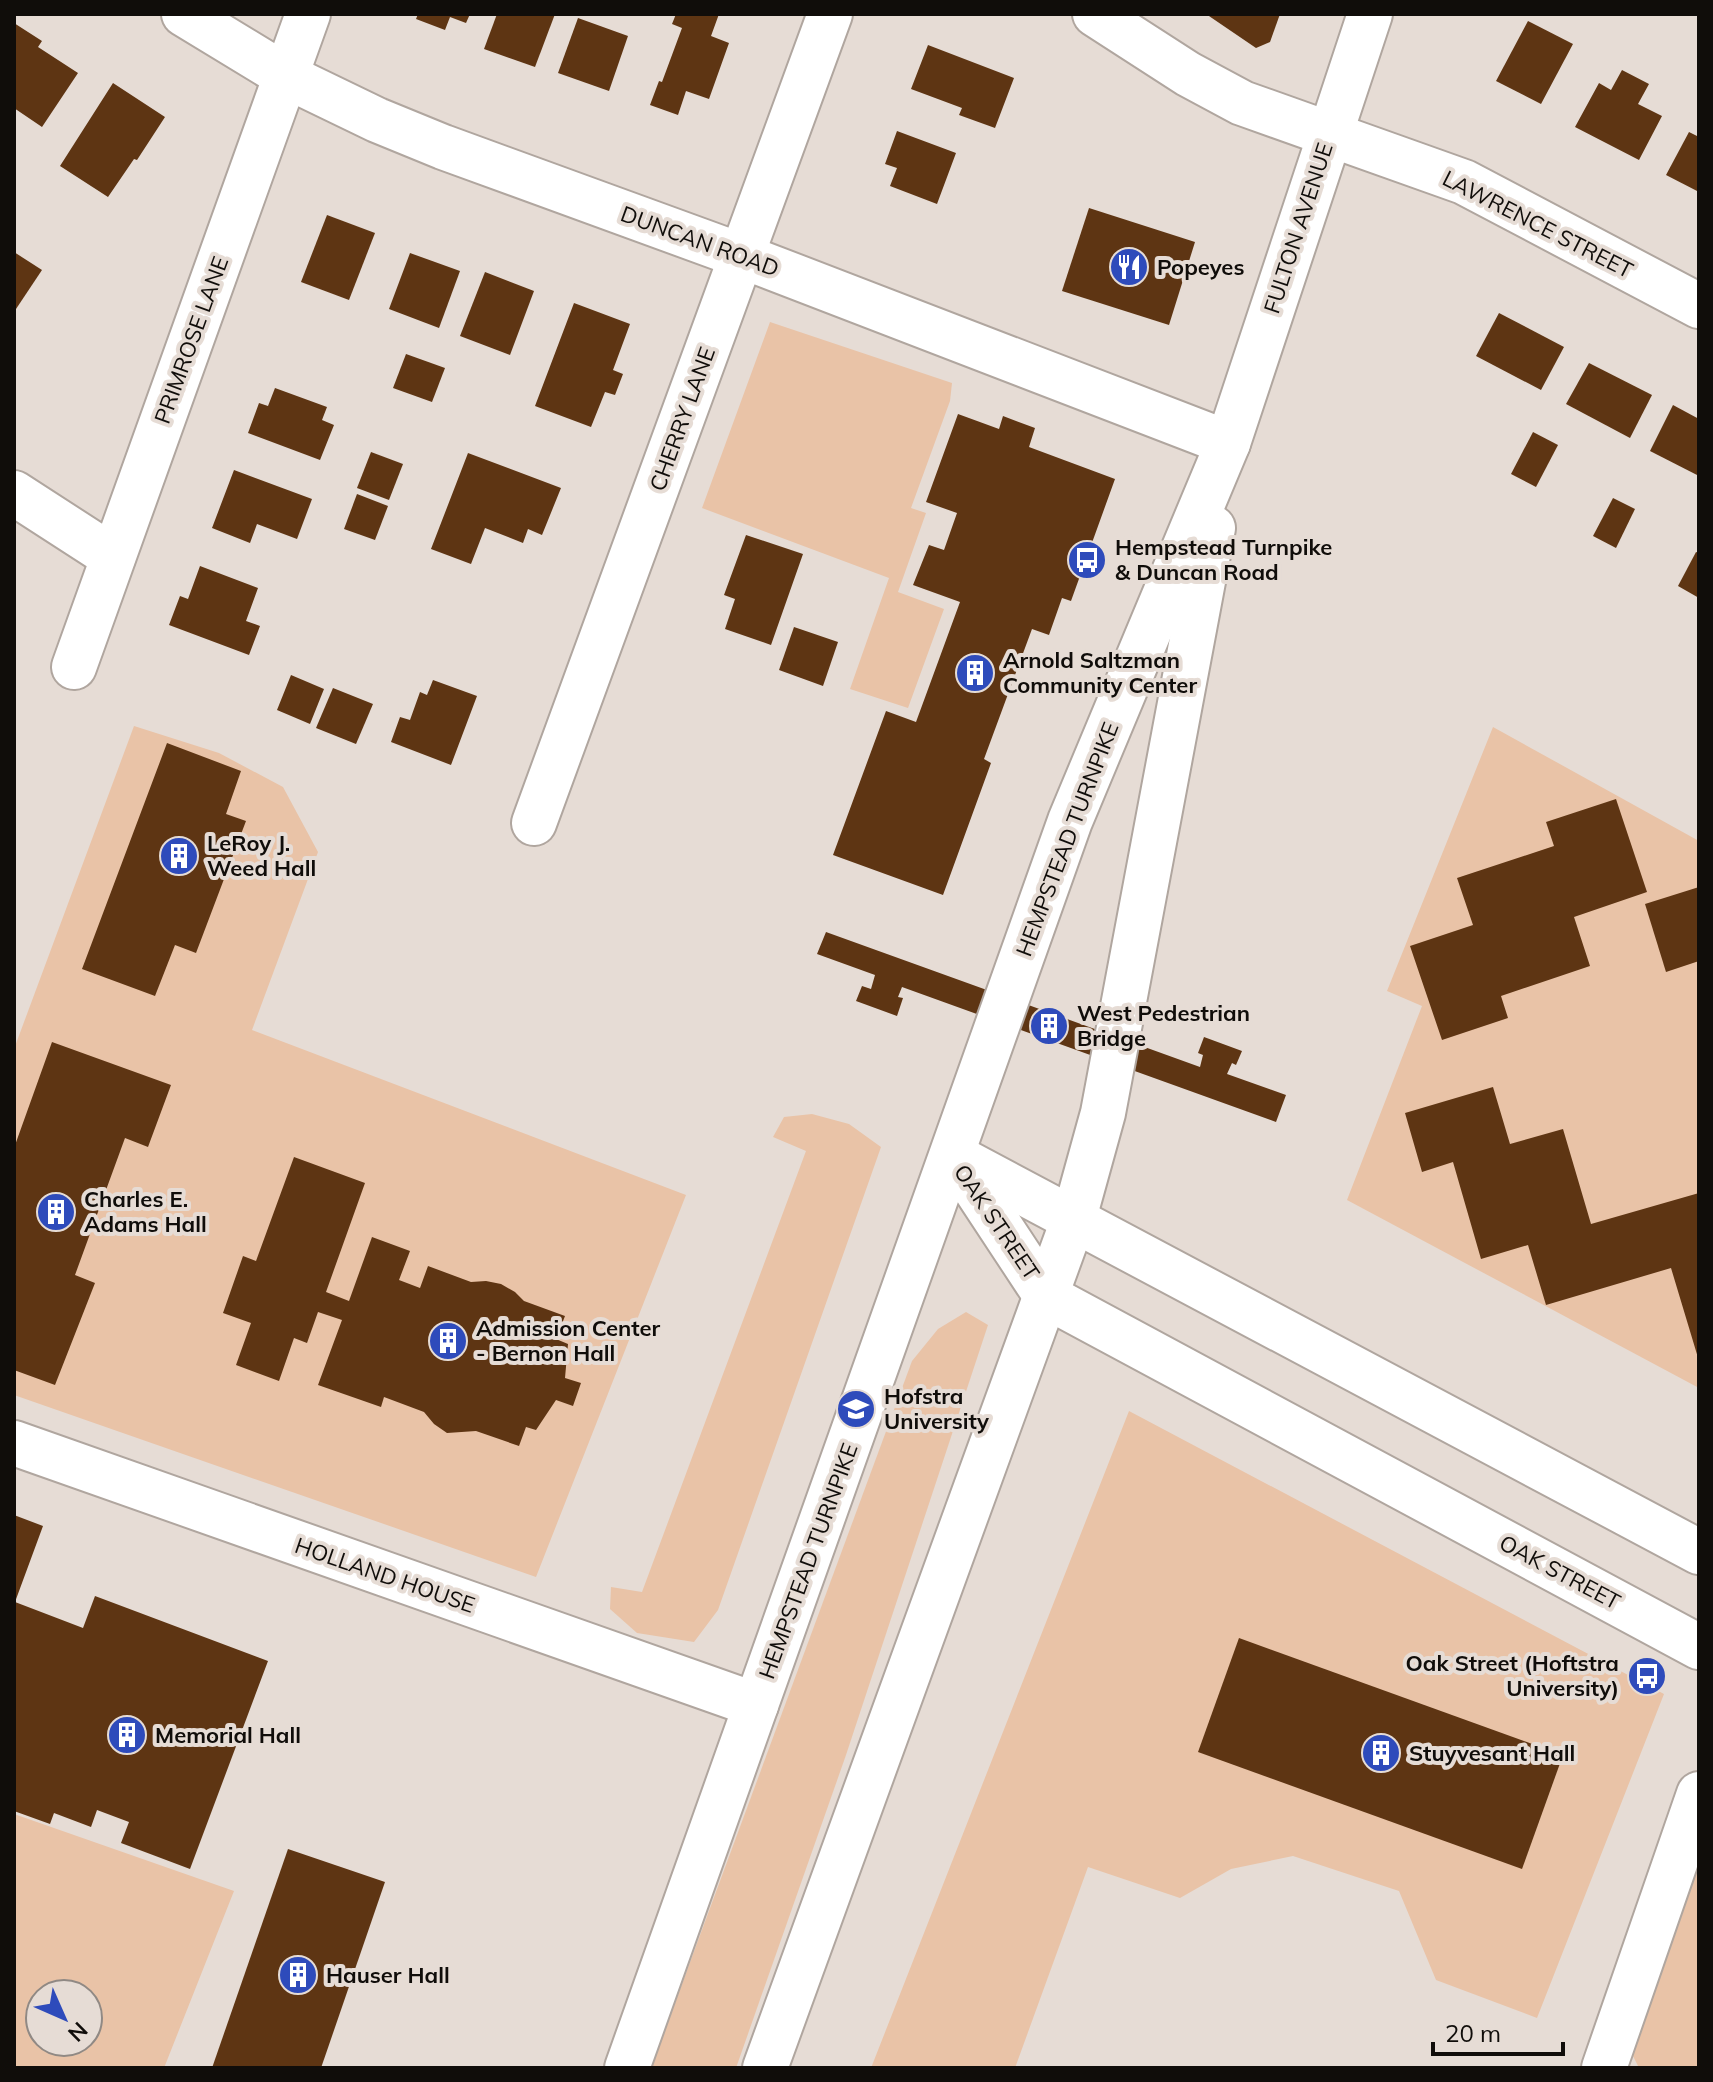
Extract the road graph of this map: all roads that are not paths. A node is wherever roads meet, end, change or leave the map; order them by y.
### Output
1 (184, 14) edge
2 (308, 14) edge
3 (830, 14) edge
4 (1095, 14) edge
5 (1370, 14) edge
6 (286, 76) junction
7 (1329, 133) junction
8 (742, 256) junction
9 (1699, 306) edge
10 (1228, 443) junction
11 (14, 493) edge
12 (113, 557) junction
13 (74, 667) dead end
14 (534, 823) dead end
15 (953, 1155) junction
16 (1074, 1218) junction
17 (1046, 1296) junction
18 (14, 1443) edge
19 (1699, 1552) edge
20 (1699, 1647) edge
21 (756, 1705) junction
22 (1699, 1794) edge
23 (627, 2068) edge
24 (765, 2068) edge
25 (1604, 2068) edge

1 - 6 street, DUNCAN ROAD
2 - 6 street, PRIMROSE LANE
3 - 8 street, CHERRY LANE
4 - 7 street, LAWRENCE STREET
5 - 7 street, FULTON AVENUE
6 - 8 street, DUNCAN ROAD
6 - 12 street, PRIMROSE LANE
7 - 9 street, LAWRENCE STREET
7 - 10 street, FULTON AVENUE
8 - 10 street, DUNCAN ROAD
8 - 14 street, CHERRY LANE
10 - 15 street, HEMPSTEAD TURNPIKE
10 - 16 street
11 - 12 street
12 - 13 street, PRIMROSE LANE
15 - 16 street, OAK STREET
15 - 17 street, OAK STREET
15 - 21 street, HEMPSTEAD TURNPIKE
16 - 17 street
16 - 19 street, OAK STREET
17 - 20 street, OAK STREET
17 - 24 street
18 - 21 street, HOLLAND HOUSE
21 - 23 street, HEMPSTEAD TURNPIKE
22 - 25 street

